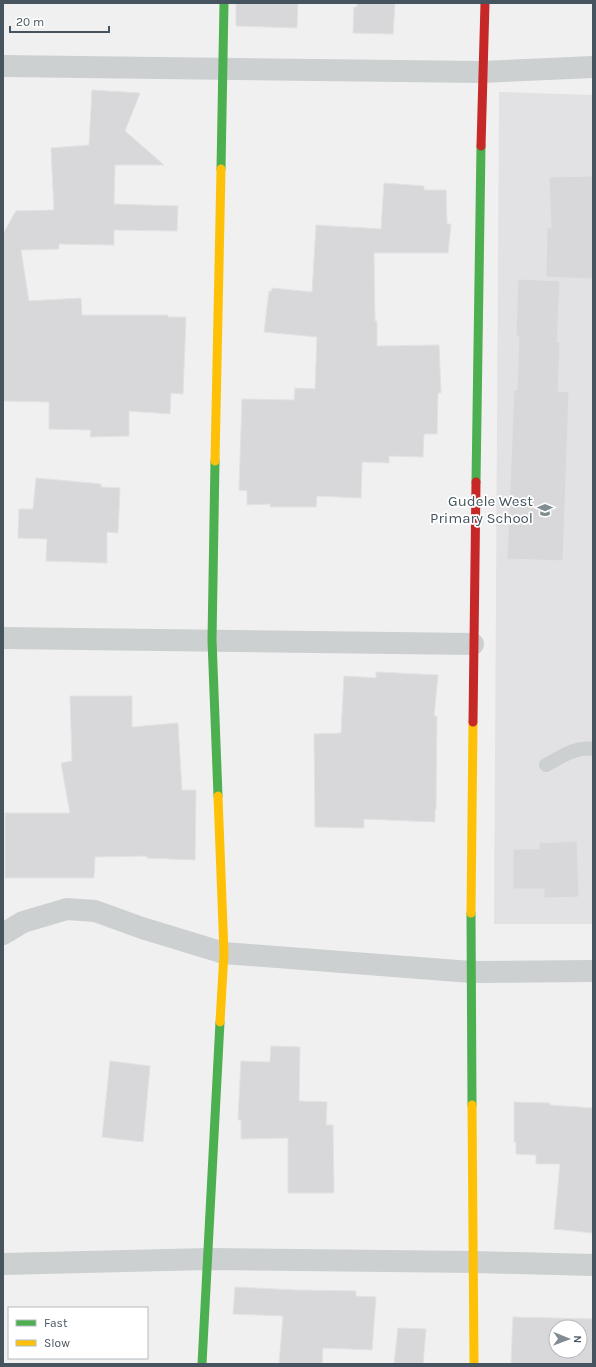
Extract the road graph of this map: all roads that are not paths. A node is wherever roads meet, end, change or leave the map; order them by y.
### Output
1 (224, 3) edge
2 (485, 3) edge
3 (3, 66) edge
4 (593, 67) edge
5 (223, 68) junction
6 (482, 72) junction
7 (3, 638) edge
8 (212, 640) junction
9 (473, 644) junction
10 (593, 748) edge
11 (546, 765) dead end
12 (4, 933) edge
13 (224, 953) junction
14 (593, 971) edge
15 (471, 972) junction
16 (208, 1259) junction
17 (474, 1262) junction
18 (3, 1264) edge
19 (593, 1265) edge
20 (202, 1364) edge
21 (474, 1364) edge

1 - 5 street
2 - 6 street
3 - 5 street
4 - 6 street
5 - 6 street
5 - 8 street
6 - 9 street
7 - 8 street
8 - 9 street
8 - 13 street
9 - 15 street
10 - 11 lane
12 - 13 street
13 - 15 street
13 - 16 street
14 - 15 street
15 - 17 street
16 - 17 street
16 - 18 street
16 - 20 street
17 - 19 street
17 - 21 street

